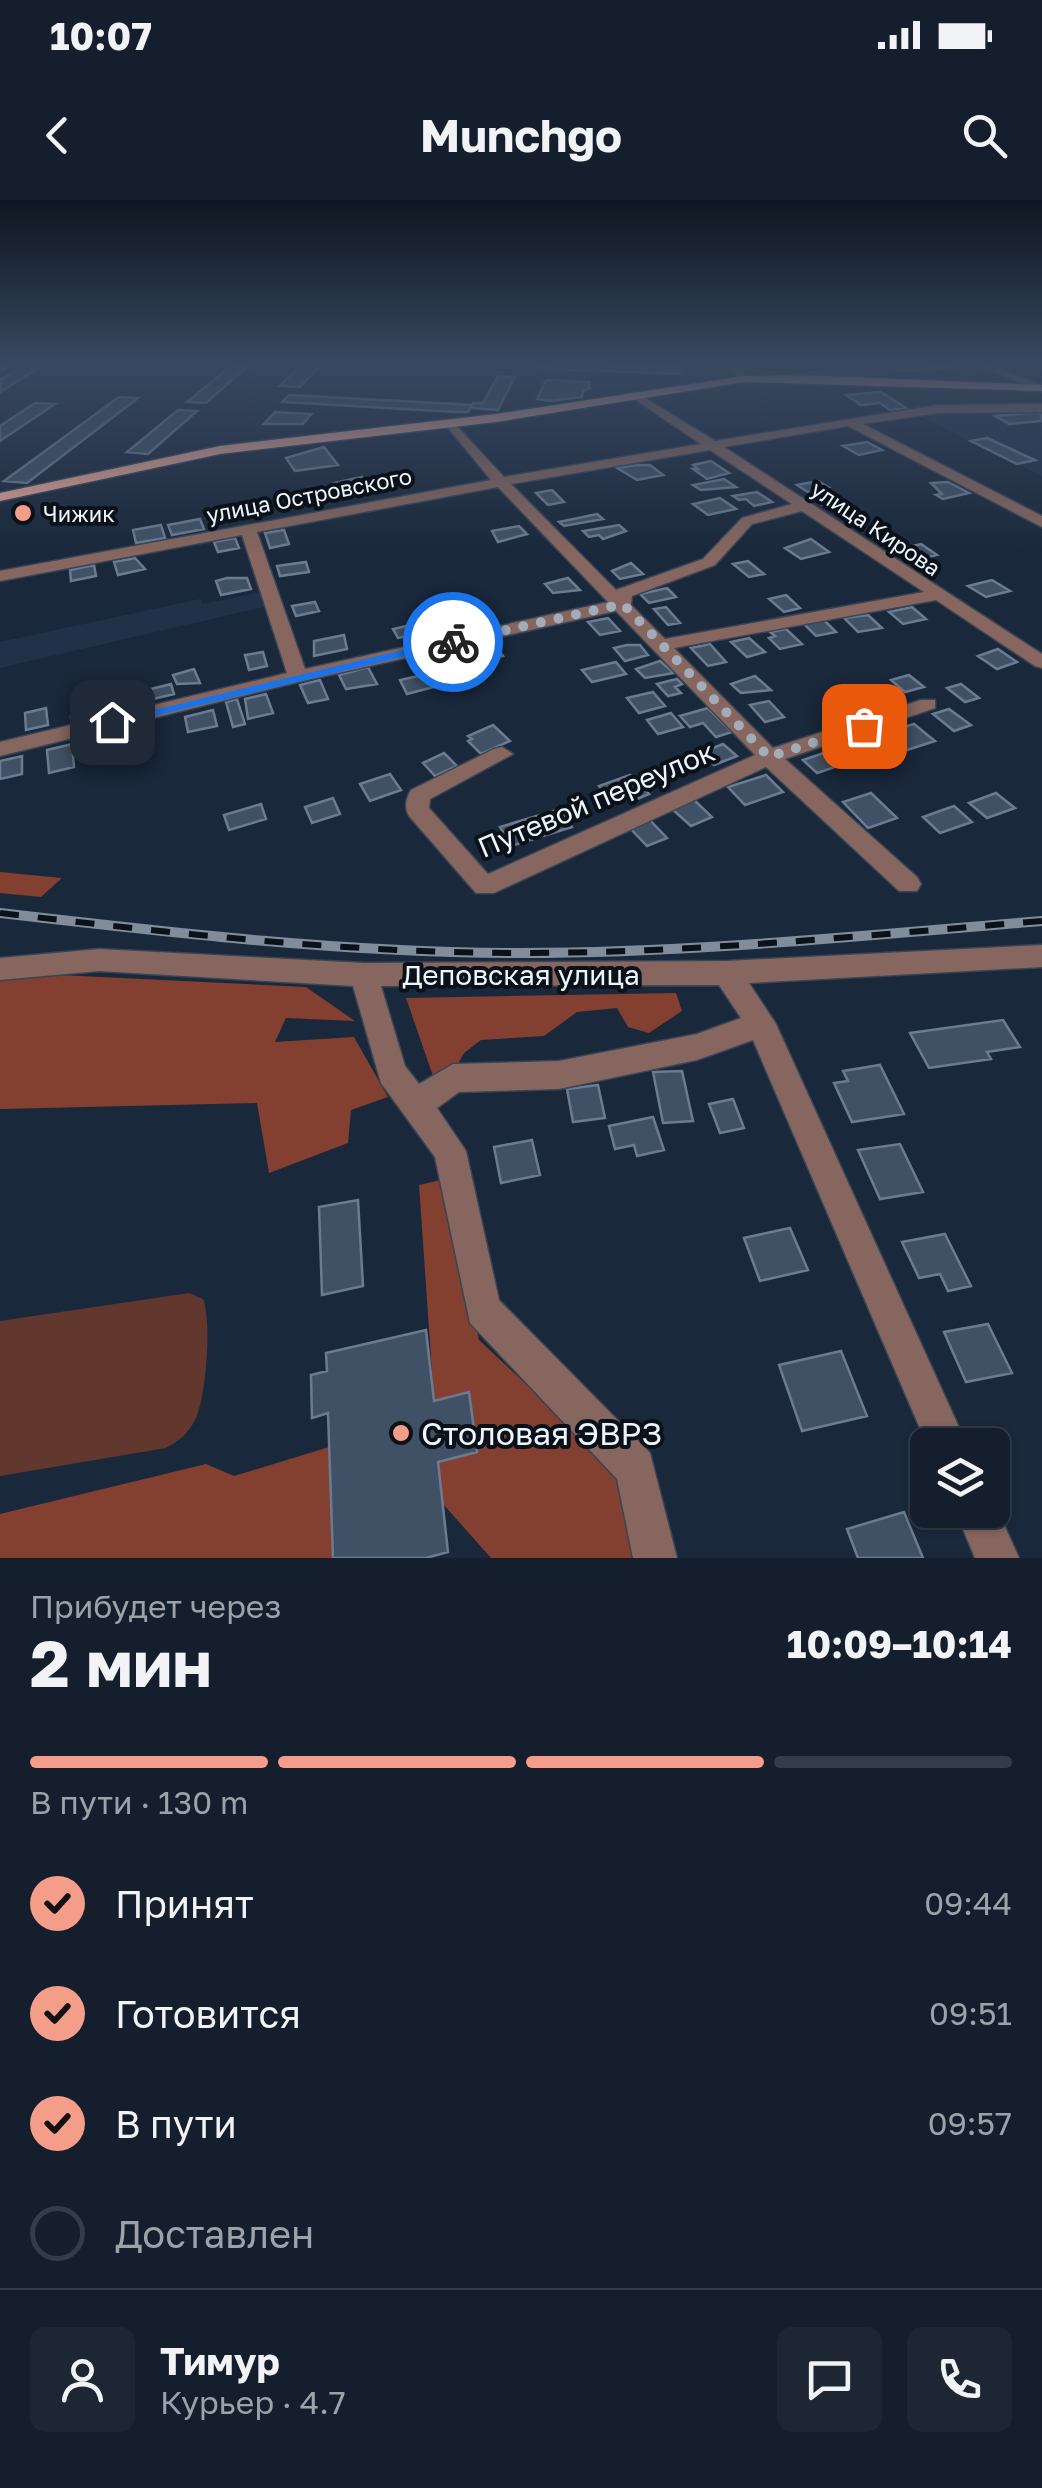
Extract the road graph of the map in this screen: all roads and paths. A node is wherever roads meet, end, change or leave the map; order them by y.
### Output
1 (421, 427) edge
2 (454, 427) edge
3 (685, 427) edge
4 (816, 427) edge
5 (860, 427) edge
6 (710, 444) junction
7 (501, 482) junction
8 (0, 498) edge
9 (802, 506) junction
10 (1042, 522) edge
11 (248, 530) junction
12 (0, 576) edge
13 (936, 595) junction
14 (623, 604) junction
15 (662, 645) junction
16 (1042, 662) edge
17 (298, 676) junction
18 (928, 704) dead end
19 (0, 749) edge
20 (502, 754) dead end
21 (769, 757) junction
22 (908, 884) dead end
23 (1042, 956) edge
24 (0, 968) edge
25 (728, 973) junction
26 (364, 975) junction
27 (761, 1024) junction
28 (416, 1104) junction
29 (939, 1428) edge
30 (984, 1528) edge
31 (655, 1558) edge
32 (997, 1558) edge

1 - 8 main road
2 - 7 street
3 - 6 street, улица Кирова
4 - 6 street, улица Островского
5 - 10 street
6 - 7 street, улица Островского
6 - 9 street, улица Кирова
7 - 11 street, улица Островского
7 - 14 street
9 - 13 street, улица Кирова
9 - 14 street
11 - 12 street, улица Островского
11 - 17 street
13 - 15 street
13 - 16 street, улица Кирова
14 - 15 street
14 - 17 street
15 - 21 street
17 - 19 street
18 - 21 street, Путевой переулок
20 - 21 street, Путевой переулок
21 - 22 street
23 - 25 street, Деповская улица
24 - 26 street, Деповская улица
25 - 26 street, Деповская улица
25 - 27 street
26 - 28 street
27 - 28 street
27 - 29 street
28 - 31 street
30 - 32 street

